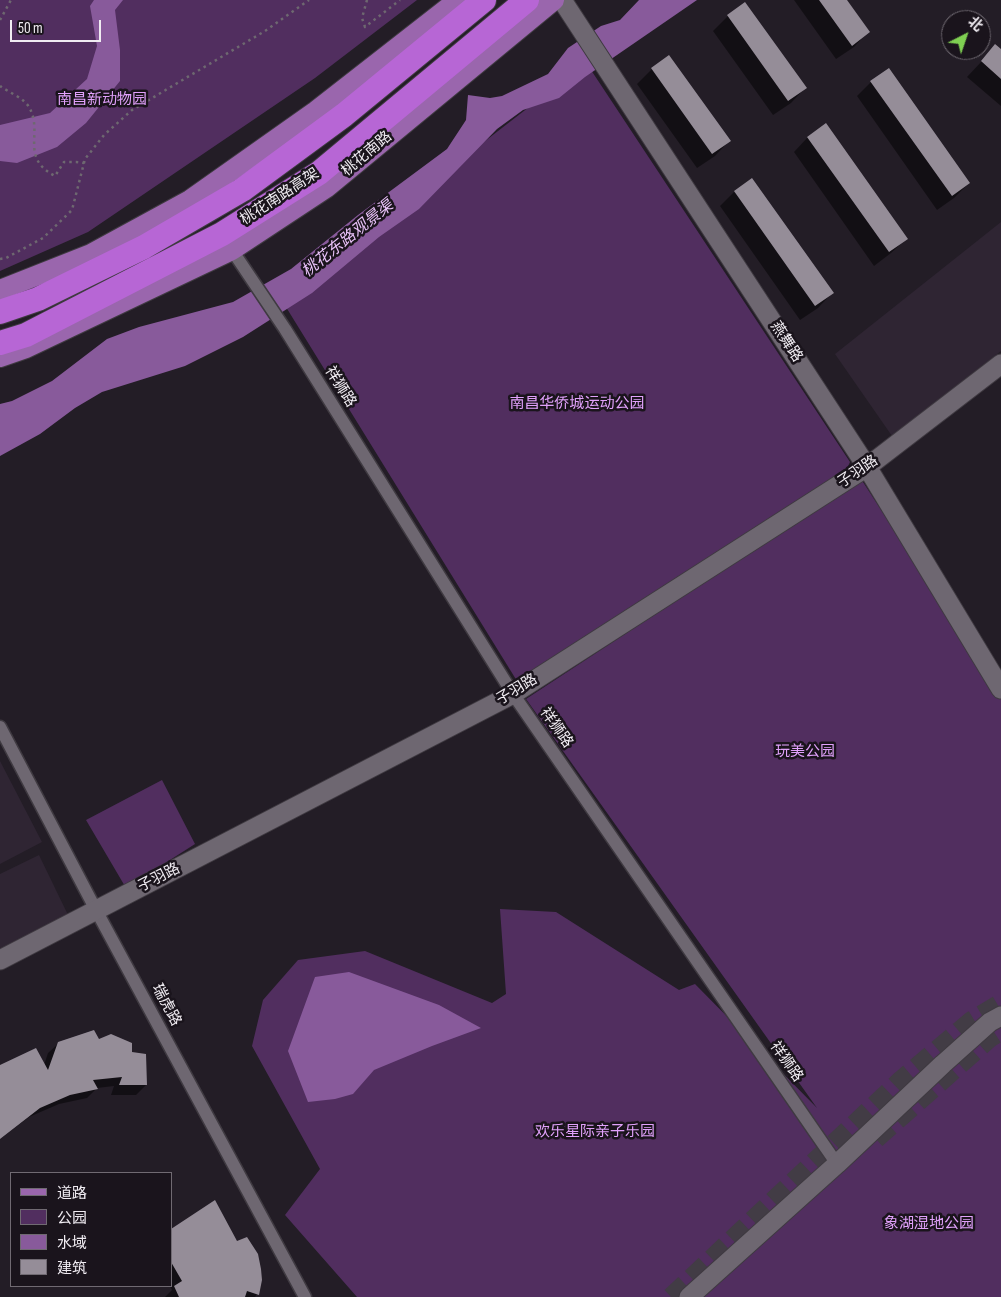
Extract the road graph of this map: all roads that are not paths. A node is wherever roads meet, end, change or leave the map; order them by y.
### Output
1 (458, 0) edge
2 (484, 0) edge
3 (526, 0) edge
4 (554, 0) edge
5 (562, 0) edge
6 (232, 250) junction
7 (0, 290) edge
8 (0, 312) edge
9 (0, 343) edge
10 (0, 357) edge
11 (1001, 364) edge
12 (868, 467) junction
13 (1001, 689) edge
14 (513, 694) junction
15 (0, 727) edge
16 (96, 910) junction
17 (0, 960) edge
18 (1001, 1016) edge
19 (837, 1164) junction
20 (305, 1297) edge
21 (690, 1297) edge

1 - 7 main road
2 - 8 highway, 桃花南路高架
3 - 9 highway, 桃花南路高架
4 - 6 main road, 桃花南路
5 - 12 street, 燕舞路
6 - 10 main road, 桃花南路
6 - 14 street, 祥狮路
11 - 12 street, 子羽路
12 - 13 street, 燕舞路
12 - 14 street, 子羽路
14 - 16 street, 子羽路
14 - 19 street, 祥狮路
15 - 16 street, 瑞虎路
16 - 17 street, 子羽路
16 - 20 street, 瑞虎路
18 - 19 street
19 - 21 street

